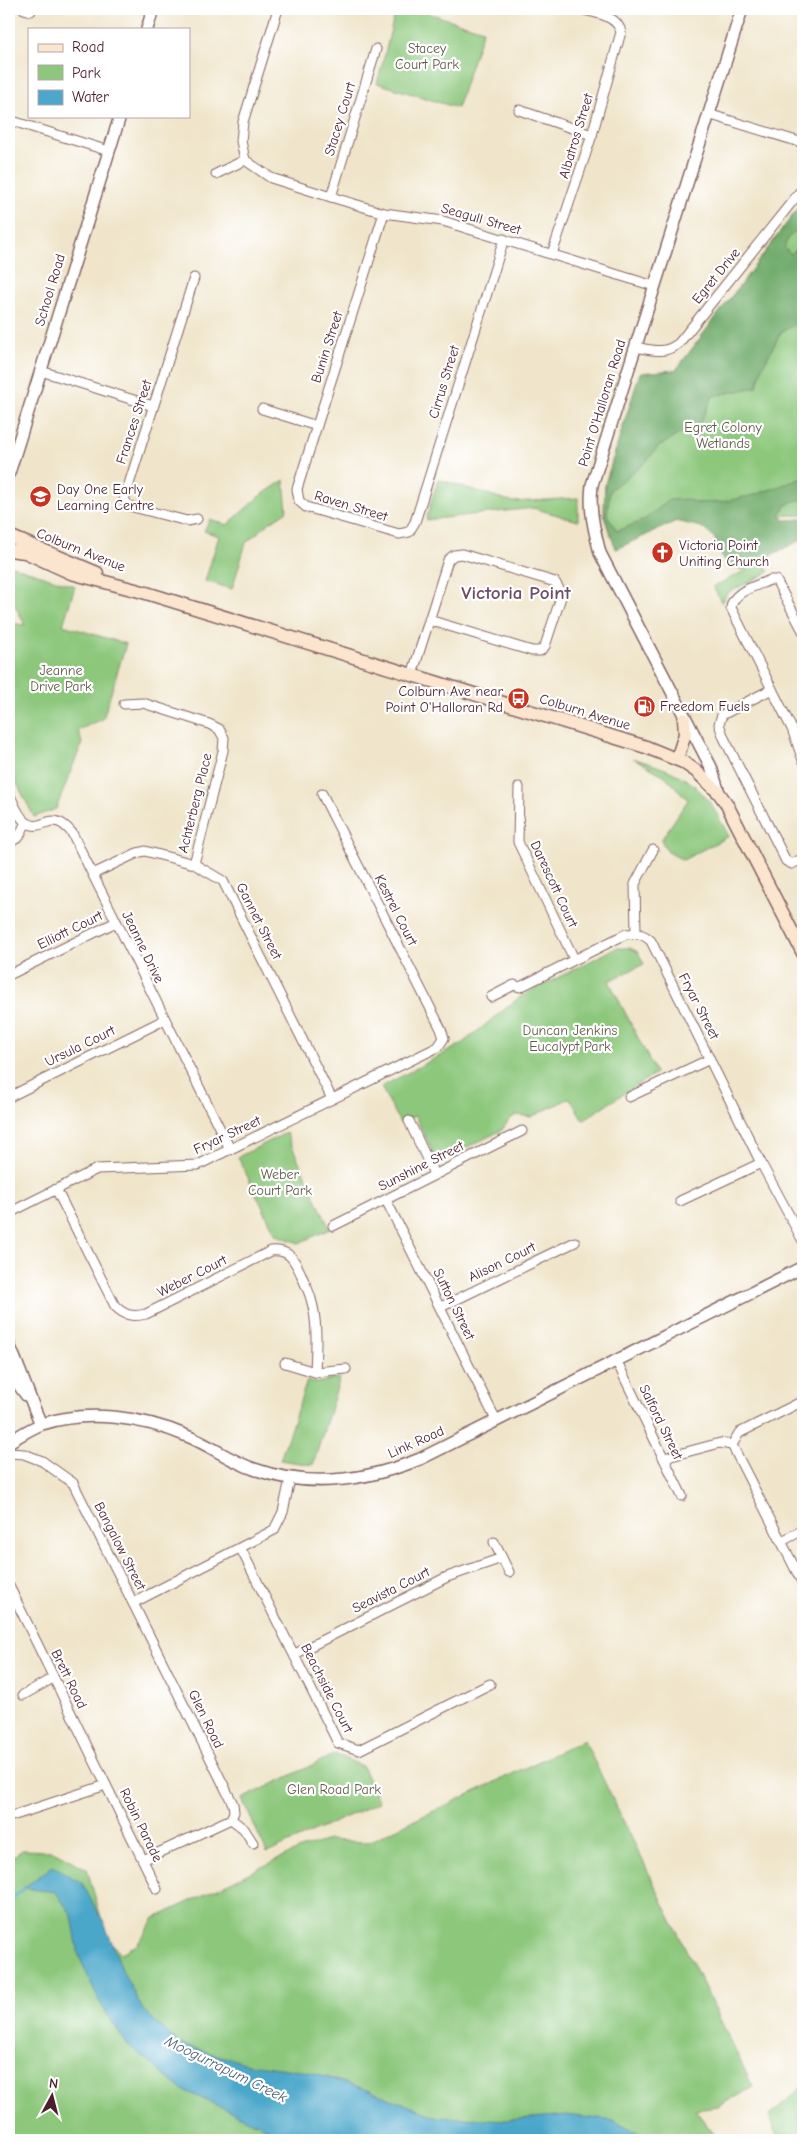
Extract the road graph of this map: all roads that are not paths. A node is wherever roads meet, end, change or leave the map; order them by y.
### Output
1 (153, 9) edge
2 (278, 9) edge
3 (580, 9) edge
4 (742, 9) edge
5 (147, 28) edge
6 (376, 48) dead end
7 (519, 110) dead end
8 (708, 114) junction
9 (119, 118) edge
10 (9, 120) edge
11 (592, 135) junction
12 (803, 143) edge
13 (109, 152) junction
14 (245, 160) junction
15 (216, 174) dead end
16 (803, 188) edge
17 (331, 197) junction
18 (384, 213) junction
19 (504, 239) junction
20 (552, 254) junction
21 (194, 278) dead end
22 (654, 286) junction
23 (635, 347) junction
24 (41, 371) junction
25 (153, 406) junction
26 (262, 409) dead end
27 (316, 426) junction
28 (9, 473) edge
29 (297, 489) joint
30 (197, 519) dead end
31 (409, 532) joint
32 (9, 536) edge
33 (9, 550) edge
34 (143, 592) junction
35 (429, 620) junction
36 (803, 631) edge
37 (412, 675) junction
38 (772, 689) junction
39 (124, 704) dead end
40 (684, 719) junction
41 (677, 759) junction
42 (803, 760) edge
43 (519, 787) dead end
44 (9, 793) edge
45 (719, 793) junction
46 (322, 794) dead end
47 (26, 822) junction
48 (9, 843) edge
49 (653, 850) dead end
50 (803, 858) edge
51 (194, 864) junction
52 (93, 874) junction
53 (116, 922) junction
54 (636, 933) junction
55 (800, 940) edge
56 (803, 953) edge
57 (574, 959) junction
58 (9, 975) edge
59 (491, 997) dead end
60 (164, 1020) junction
61 (444, 1038) joint
62 (710, 1059) junction
63 (9, 1097) edge
64 (629, 1097) dead end
65 (332, 1099) junction
66 (409, 1121) dead end
67 (522, 1131) dead end
68 (230, 1149) junction
69 (761, 1163) junction
70 (434, 1174) junction
71 (56, 1189) junction
72 (386, 1200) junction
73 (680, 1201) dead end
74 (9, 1213) edge
75 (333, 1226) dead end
76 (803, 1241) edge
77 (575, 1242) dead end
78 (803, 1267) edge
79 (441, 1307) junction
80 (9, 1345) edge
81 (616, 1360) junction
82 (285, 1363) dead end
83 (9, 1368) edge
84 (346, 1369) dead end
85 (315, 1372) junction
86 (30, 1400) junction
87 (803, 1400) edge
88 (496, 1420) junction
89 (41, 1424) junction
90 (9, 1442) edge
91 (732, 1445) junction
92 (9, 1452) edge
93 (664, 1458) junction
94 (290, 1479) junction
95 (682, 1496) dead end
96 (803, 1530) edge
97 (782, 1541) junction
98 (494, 1542) dead end
99 (241, 1548) junction
100 (502, 1558) junction
101 (509, 1572) dead end
102 (803, 1584) edge
103 (9, 1586) edge
104 (133, 1603) junction
105 (295, 1654) junction
106 (53, 1678) junction
107 (490, 1684) dead end
108 (23, 1695) dead end
109 (106, 1785) junction
110 (9, 1817) edge
111 (231, 1819) junction
112 (253, 1843) dead end
113 (143, 1860) junction
114 (157, 1889) dead end

1 - 5 street
2 - 14 street
3 - 11 street, Albatros Street
4 - 8 street, Point O'Halloran Road
6 - 17 street, Stacey Court
7 - 11 street
8 - 12 street
8 - 22 street, Point O'Halloran Road
9 - 13 street, School Road
10 - 13 street
11 - 20 street, Albatros Street
13 - 24 street, School Road
14 - 15 street
14 - 17 street, Seagull Street
16 - 23 street, Egret Drive
17 - 18 street, Seagull Street
18 - 19 street, Seagull Street
18 - 27 street, Bunin Street
19 - 20 street, Seagull Street
19 - 31 street, Cirrus Street
20 - 22 street, Seagull Street
21 - 25 street, Frances Street
22 - 23 street, Point O'Halloran Road
23 - 40 street, Point O'Halloran Road
24 - 25 street
24 - 28 street, School Road
25 - 30 street, Frances Street
26 - 27 street
27 - 29 street, Bunin Street
29 - 31 street, Raven Street
32 - 34 main road, Colburn Avenue
33 - 34 main road, Colburn Avenue
34 - 37 main road, Colburn Avenue
35 - 35 street
35 - 37 street
36 - 38 street
37 - 41 main road, Colburn Avenue
38 - 42 street
38 - 50 street
39 - 51 street, Achterberg Place
40 - 41 main road
40 - 45 street, Point O'Halloran Road
41 - 45 main road, Colburn Avenue
43 - 57 street, Darescott Court
44 - 47 street
45 - 55 main road, Colburn Avenue
46 - 61 street, Kestrel Court
47 - 48 street
47 - 52 street, Jeanne Drive
49 - 54 street
51 - 52 street, Gannet Street
51 - 65 street, Gannet Street
52 - 53 street, Jeanne Drive
53 - 58 street, Elliott Court
53 - 60 street, Jeanne Drive
54 - 57 street
54 - 62 street, Fryar Street
55 - 56 main road, Colburn Avenue
57 - 59 street
60 - 63 street, Ursula Court
60 - 68 street, Jeanne Drive
61 - 65 street, Fryar Street
62 - 64 street
62 - 69 street, Fryar Street
65 - 68 street, Fryar Street
66 - 70 street
67 - 70 street, Sunshine Street
68 - 71 street, Fryar Street
69 - 73 street
69 - 76 street, Fryar Street
70 - 72 street, Sunshine Street
71 - 74 street, Fryar Street
71 - 85 street, Weber Court
72 - 75 street, Sunshine Street
72 - 79 street, Sutton Street
77 - 79 street, Alison Court
78 - 81 street, Link Road
79 - 88 street, Sutton Street
80 - 86 street
81 - 88 street, Link Road
81 - 93 street, Salford Street
82 - 85 street
83 - 86 street
84 - 85 street
86 - 89 street
87 - 91 street
88 - 94 street, Link Road
89 - 90 street, Link Road
89 - 94 street, Link Road
91 - 93 street
91 - 97 street
92 - 104 street, Bangalow Street
93 - 95 street, Salford Street
94 - 99 street, Bangalow Street
96 - 97 street
97 - 102 street
98 - 100 street
99 - 104 street, Bangalow Street
99 - 105 street, Beachside Court
100 - 101 street
100 - 105 street, Seavista Court
103 - 106 street, Brett Road
104 - 111 street, Glen Road
105 - 107 street, Beachside Court
106 - 108 street
106 - 109 street, Brett Road
109 - 110 street, Robin Parade
109 - 113 street, Robin Parade
111 - 112 street
111 - 113 street
113 - 114 street, Robin Parade

